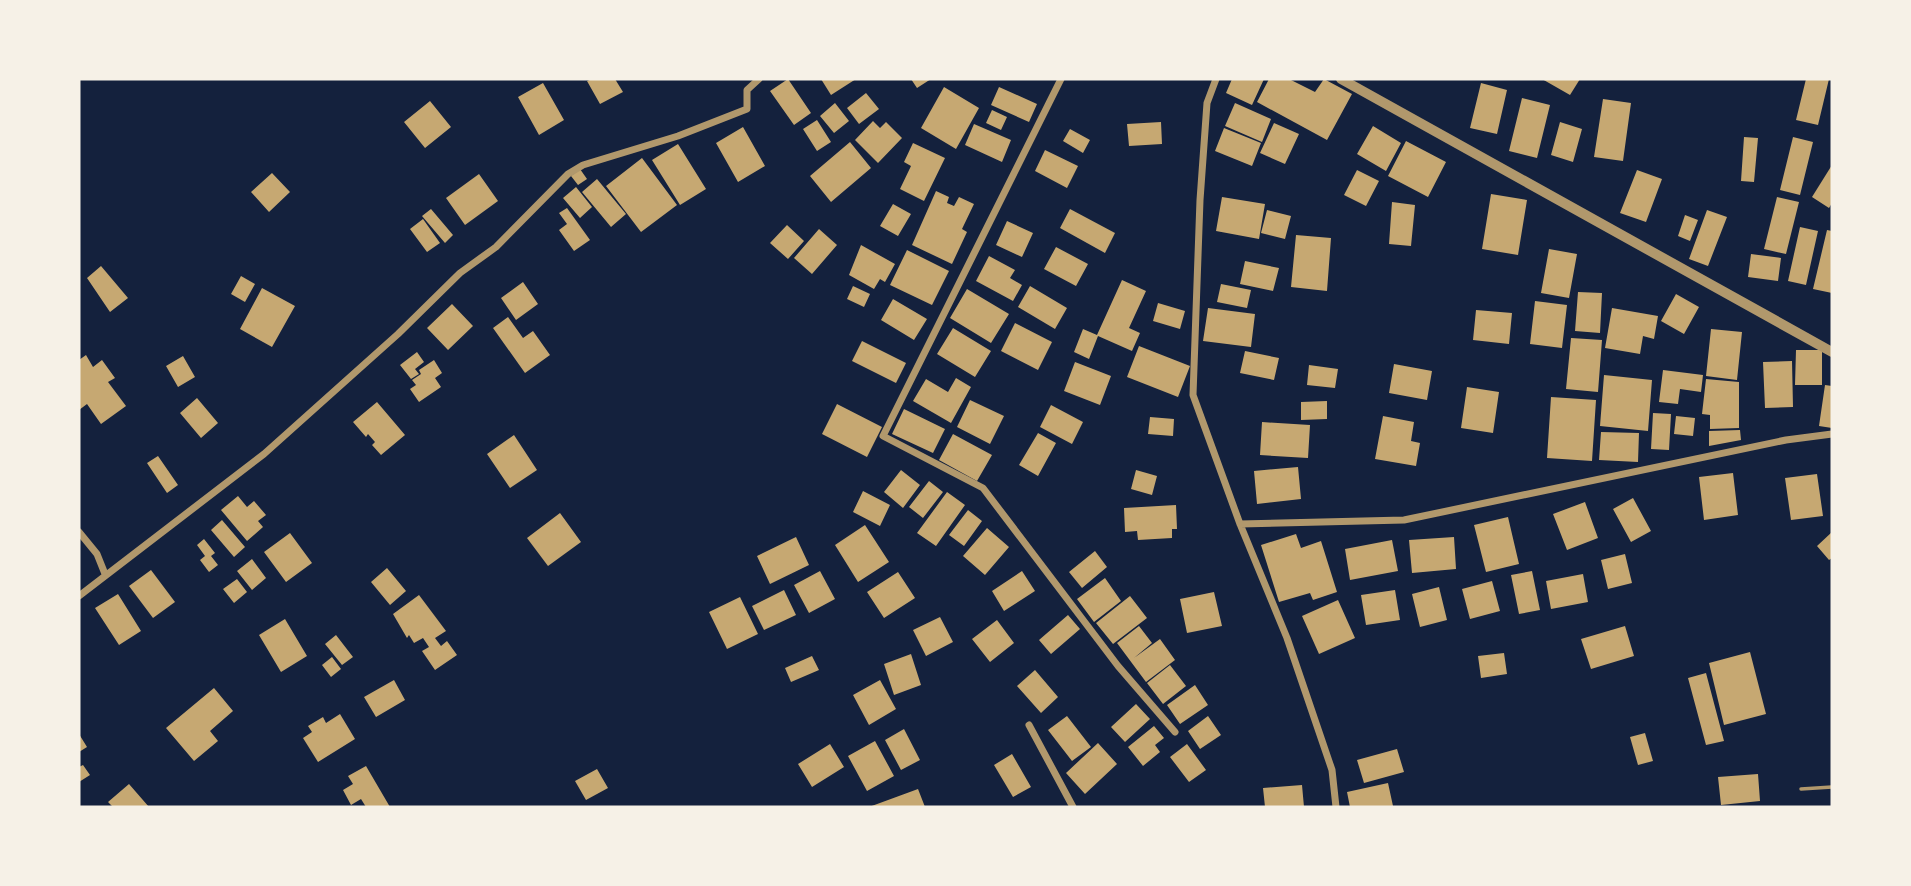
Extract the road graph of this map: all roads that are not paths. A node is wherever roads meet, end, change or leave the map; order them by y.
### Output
1 (759, 79) edge
2 (1061, 79) edge
3 (1216, 79) edge
4 (1341, 79) edge
5 (1832, 352) edge
6 (1832, 434) edge
7 (1240, 524) junction
8 (79, 532) edge
9 (105, 575) junction
10 (79, 596) edge
11 (1029, 725) dead end
12 (1175, 732) dead end
13 (1832, 787) edge
14 (1801, 789) dead end
15 (1073, 807) edge
16 (1336, 807) edge

1 - 9 street
2 - 12 street
3 - 7 street
4 - 5 street
6 - 7 street
7 - 16 street
8 - 9 street
9 - 10 street
11 - 15 street
13 - 14 lane

